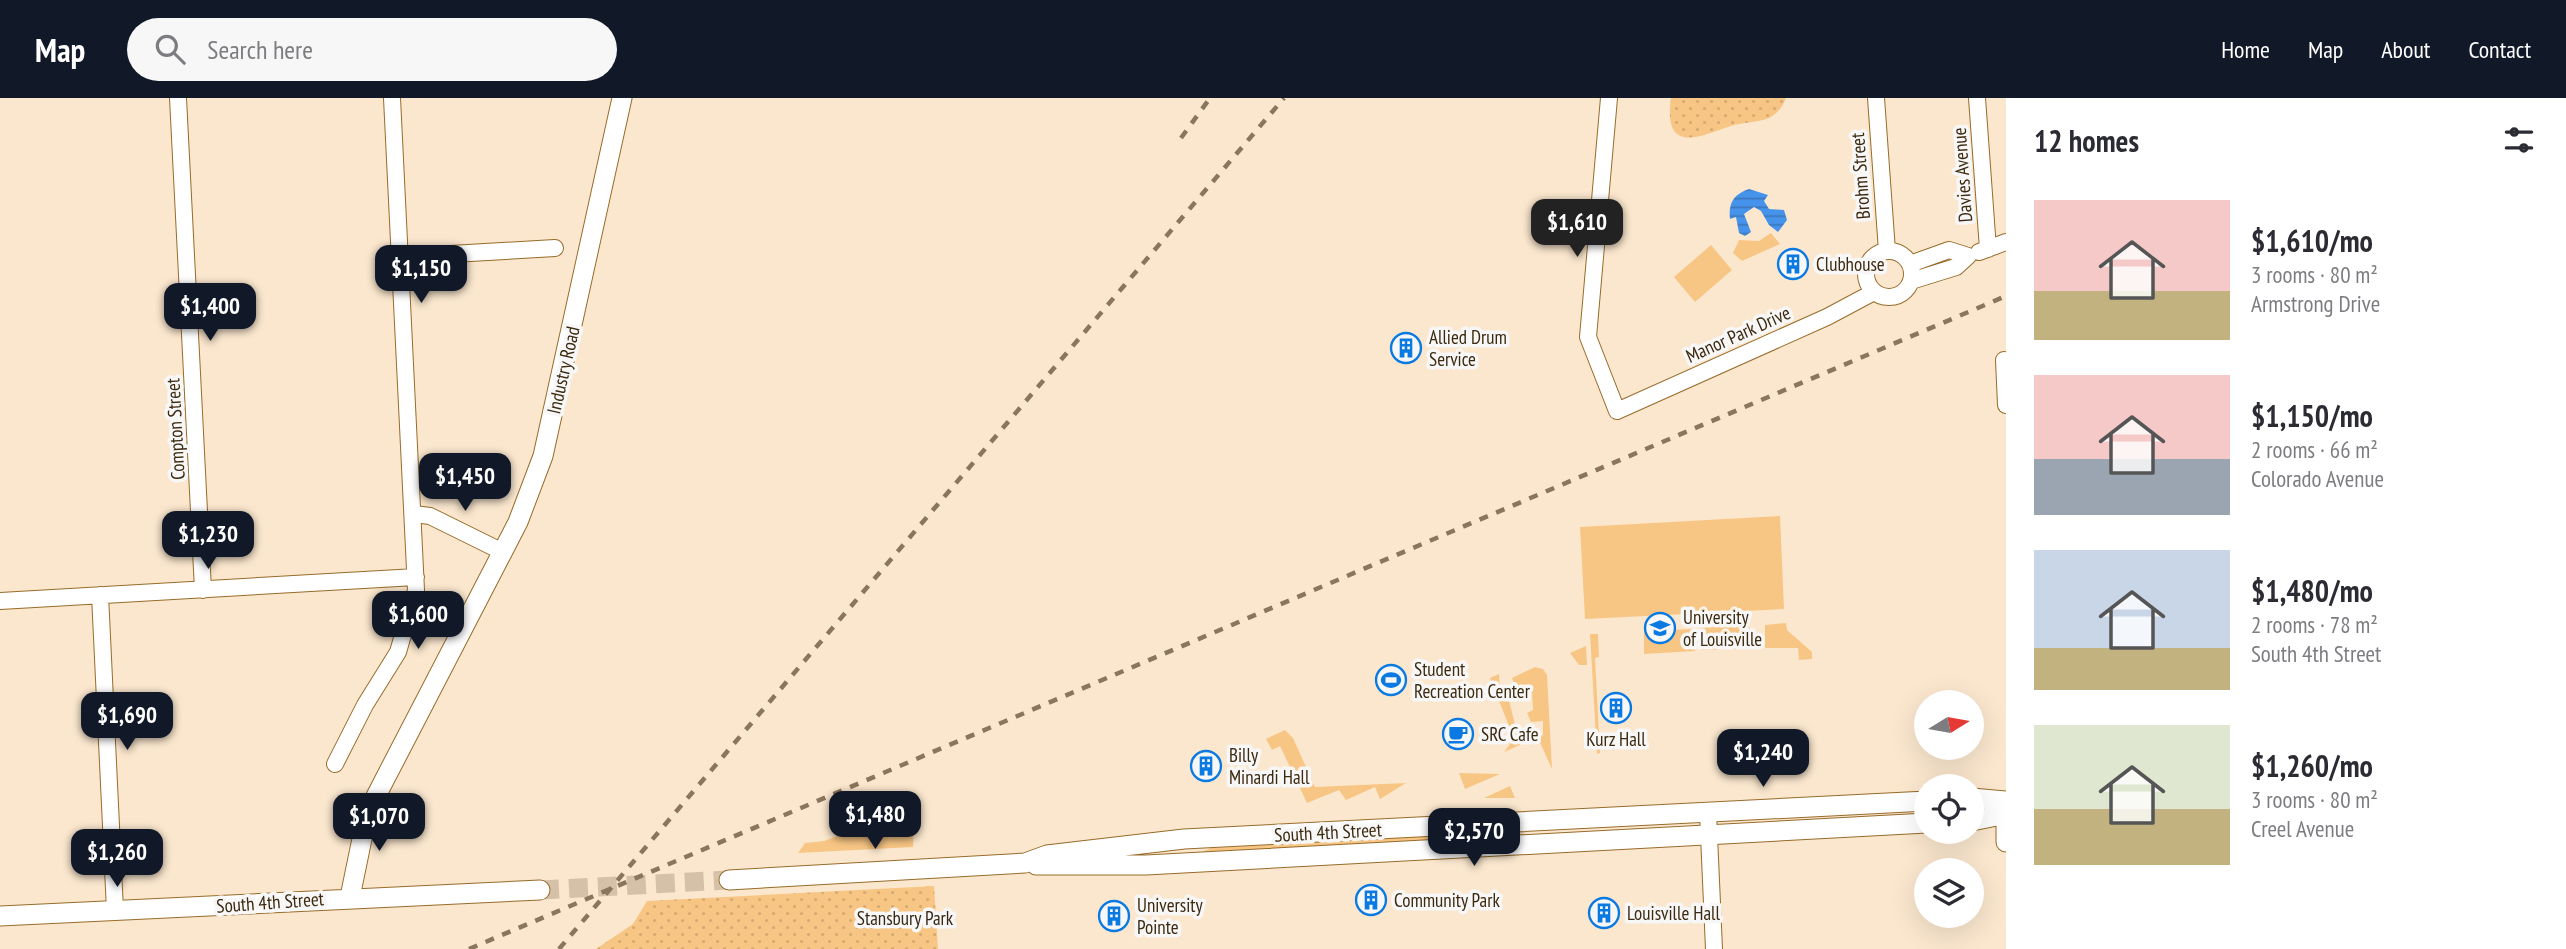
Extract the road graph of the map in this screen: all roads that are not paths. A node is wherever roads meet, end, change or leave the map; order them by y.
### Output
1 (178, 98) edge
2 (391, 98) edge
3 (622, 98) edge
4 (1609, 98) edge
5 (1876, 98) edge
6 (1977, 98) edge
7 (2006, 243) edge
8 (555, 248) dead end
9 (1988, 249) junction
10 (1887, 251) junction
11 (1968, 256) junction
12 (400, 257) junction
13 (1910, 264) junction
14 (1911, 281) junction
15 (1874, 292) junction
16 (2004, 360) edge
17 (2006, 405) edge
18 (414, 514) junction
19 (503, 552) junction
20 (416, 577) junction
21 (203, 590) junction
22 (100, 595) junction
23 (0, 601) edge
24 (335, 764) dead end
25 (1984, 799) edge
26 (2006, 801) edge
27 (1914, 802) edge
28 (1708, 813) junction
29 (2006, 816) edge
30 (1984, 819) edge
31 (1914, 824) edge
32 (1709, 835) junction
33 (2006, 842) edge
34 (1025, 863) junction
35 (729, 880) tunnel mouth
36 (540, 890) tunnel mouth
37 (350, 897) junction
38 (115, 910) junction
39 (0, 916) edge
40 (1714, 949) edge

1 - 21 street, Compton Street
2 - 12 street
3 - 19 main road, Industry Road
4 - 15 street, Manor Park Drive
5 - 10 street, Brohm Street
6 - 9 street, Davies Avenue
7 - 9 street, Manor Park Drive
8 - 12 street
9 - 11 street, Manor Park Drive
10 - 13 street
10 - 15 street
11 - 13 street, Manor Park Drive
11 - 14 street, Manor Park Drive
12 - 18 street
13 - 14 street
14 - 15 street, Manor Park Drive
16 - 17 street
18 - 19 street
18 - 20 street
19 - 37 main road, Industry Road
20 - 21 street
20 - 24 street
21 - 22 street
22 - 23 street
22 - 38 street
25 - 26 main road
27 - 28 main road, South 4th Street
28 - 32 street
28 - 34 main road, South 4th Street
29 - 30 main road
29 - 33 main road
31 - 32 main road, South 4th Street
32 - 34 main road, South 4th Street
32 - 40 street
34 - 35 main road, South 4th Street
36 - 37 main road, South 4th Street
37 - 38 main road, South 4th Street
38 - 39 main road, South 4th Street

